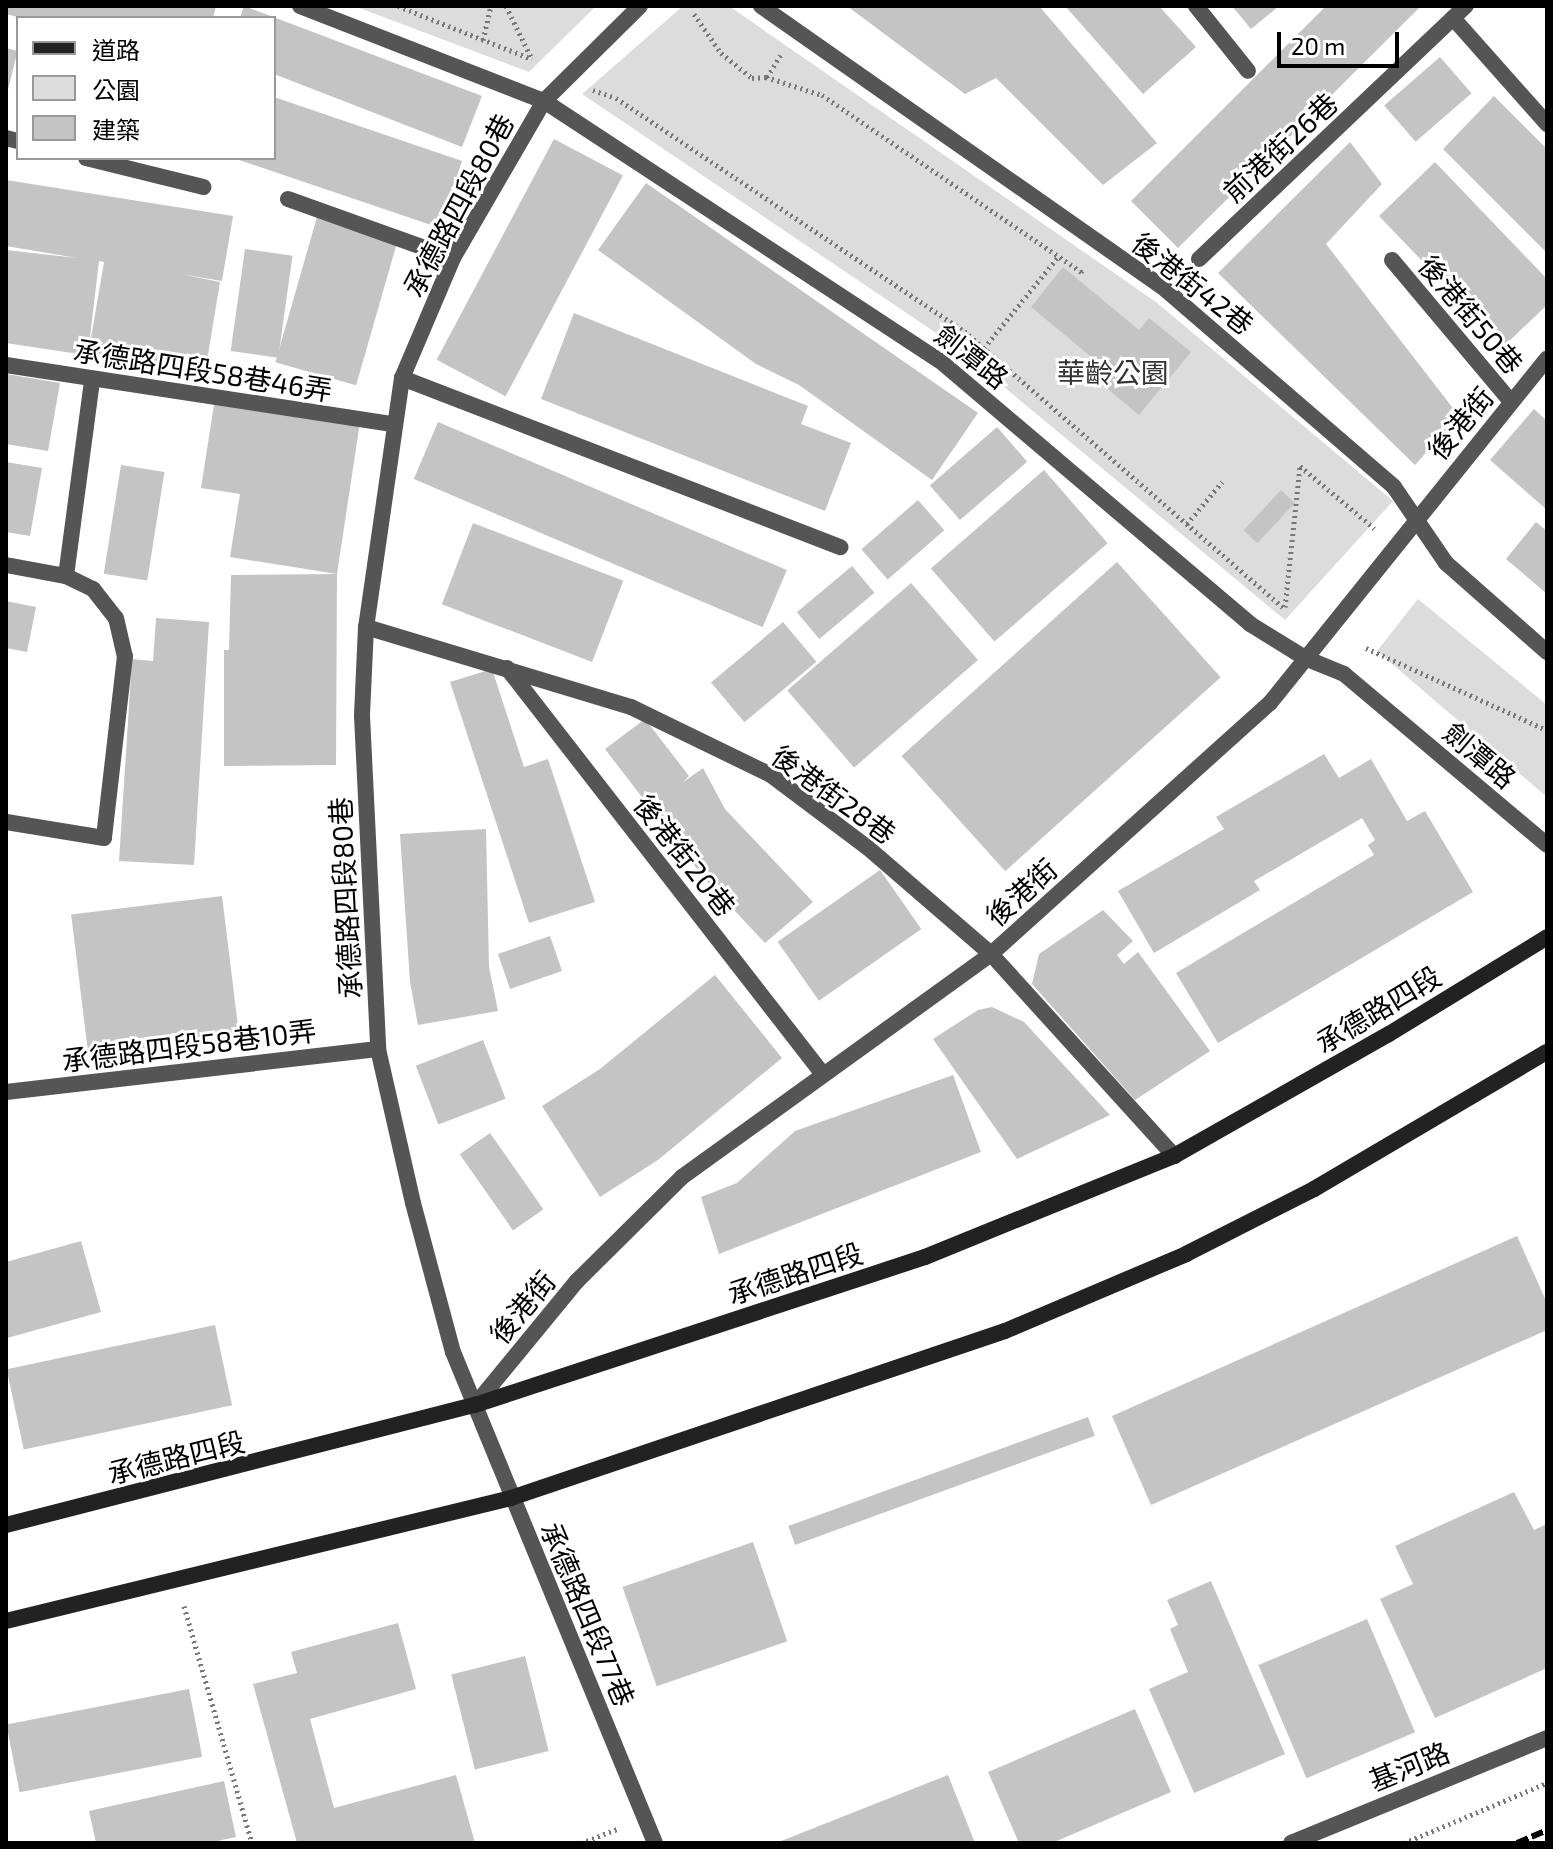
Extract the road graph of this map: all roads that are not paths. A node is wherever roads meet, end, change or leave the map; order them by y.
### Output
1 (300, 6) edge
2 (640, 6) edge
3 (761, 6) edge
4 (1196, 6) edge
5 (1466, 6) edge
6 (1453, 18) junction
7 (1248, 71) dead end
8 (544, 101) junction
9 (1547, 124) edge
10 (94, 160) edge
11 (203, 187) dead end
12 (288, 199) dead end
13 (453, 258) junction
14 (1199, 259) dead end
15 (1392, 260) dead end
16 (1547, 358) edge
17 (6, 365) edge
18 (402, 378) junction
19 (1541, 379) edge
20 (92, 380) junction
21 (1511, 402) junction
22 (393, 424) junction
23 (1413, 520) junction
24 (841, 547) dead end
25 (6, 565) edge
26 (66, 576) junction
27 (366, 627) junction
28 (1547, 652) edge
29 (1305, 658) junction
30 (507, 668) junction
31 (6, 822) edge
32 (1547, 845) edge
33 (1547, 937) edge
34 (991, 954) junction
35 (378, 1049) junction
36 (1547, 1052) edge
37 (822, 1073) junction
38 (6, 1092) edge
39 (1174, 1156) junction
40 (475, 1405) junction
41 (511, 1498) junction
42 (6, 1525) edge
43 (6, 1621) edge
44 (1547, 1738) edge
45 (655, 1843) edge
46 (1291, 1843) edge

1 - 8 street, 劍潭路
2 - 8 street, 承德路四段80巷
3 - 23 street, 後港街42巷
4 - 7 street
5 - 6 street, 前港街26巷
6 - 9 street
6 - 14 street, 前港街26巷
8 - 13 street, 承德路四段80巷
8 - 29 street, 劍潭路
10 - 11 street
12 - 13 street
13 - 18 street, 承德路四段80巷
15 - 21 street, 後港街50巷
16 - 19 street, 後港街
17 - 20 street, 承德路四段58巷46弄
18 - 22 street, 承德路四段80巷
18 - 24 street
19 - 21 street, 後港街
20 - 22 street, 承德路四段58巷46弄
20 - 26 street
21 - 23 street, 後港街
22 - 27 street, 承德路四段80巷
23 - 28 street, 後港街42巷
23 - 29 street, 後港街
25 - 26 street
26 - 31 street
27 - 30 street, 後港街28巷
27 - 35 street, 承德路四段80巷
29 - 32 street, 劍潭路
29 - 34 street, 後港街
30 - 34 street, 後港街28巷
30 - 37 street, 後港街20巷
33 - 39 main road, 承德路四段
34 - 37 street, 後港街
34 - 39 street, 後港街28巷
35 - 38 street, 承德路四段58巷10弄
35 - 40 street, 承德路四段80巷
36 - 41 main road
37 - 40 street, 後港街
39 - 40 main road, 承德路四段
40 - 41 street, 承德路四段77巷
40 - 42 main road, 承德路四段
41 - 43 main road
41 - 45 street, 承德路四段77巷
44 - 46 street, 基河路

